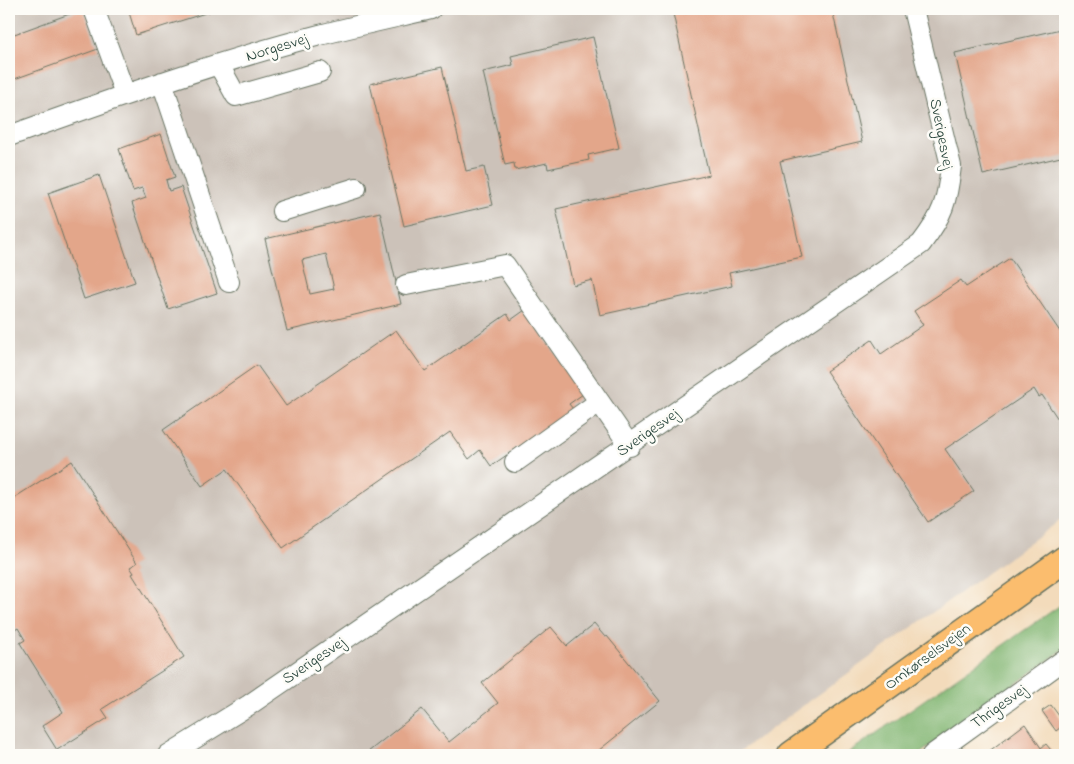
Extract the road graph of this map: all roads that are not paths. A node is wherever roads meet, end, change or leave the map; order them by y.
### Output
1 (94, 9) edge
2 (431, 9) edge
3 (914, 9) edge
4 (220, 65) junction
5 (320, 72) dead end
6 (162, 82) junction
7 (126, 94) junction
8 (9, 136) edge
9 (356, 188) dead end
10 (282, 211) dead end
11 (229, 282) dead end
12 (406, 285) dead end
13 (599, 402) junction
14 (630, 446) junction
15 (515, 462) dead end
16 (1065, 559) edge
17 (1065, 659) edge
18 (168, 755) edge
19 (791, 755) edge
20 (932, 755) edge

1 - 7 street
2 - 4 street, Norgesvej
3 - 14 street, Sverigesvej
4 - 5 street
4 - 6 street, Norgesvej
6 - 7 street, Norgesvej
6 - 11 street
7 - 8 street, Norgesvej
9 - 10 street
12 - 13 street
13 - 14 street
13 - 15 street
14 - 18 street, Sverigesvej
16 - 19 main road, Omkørselsvejen
17 - 20 street, Thrigesvej

